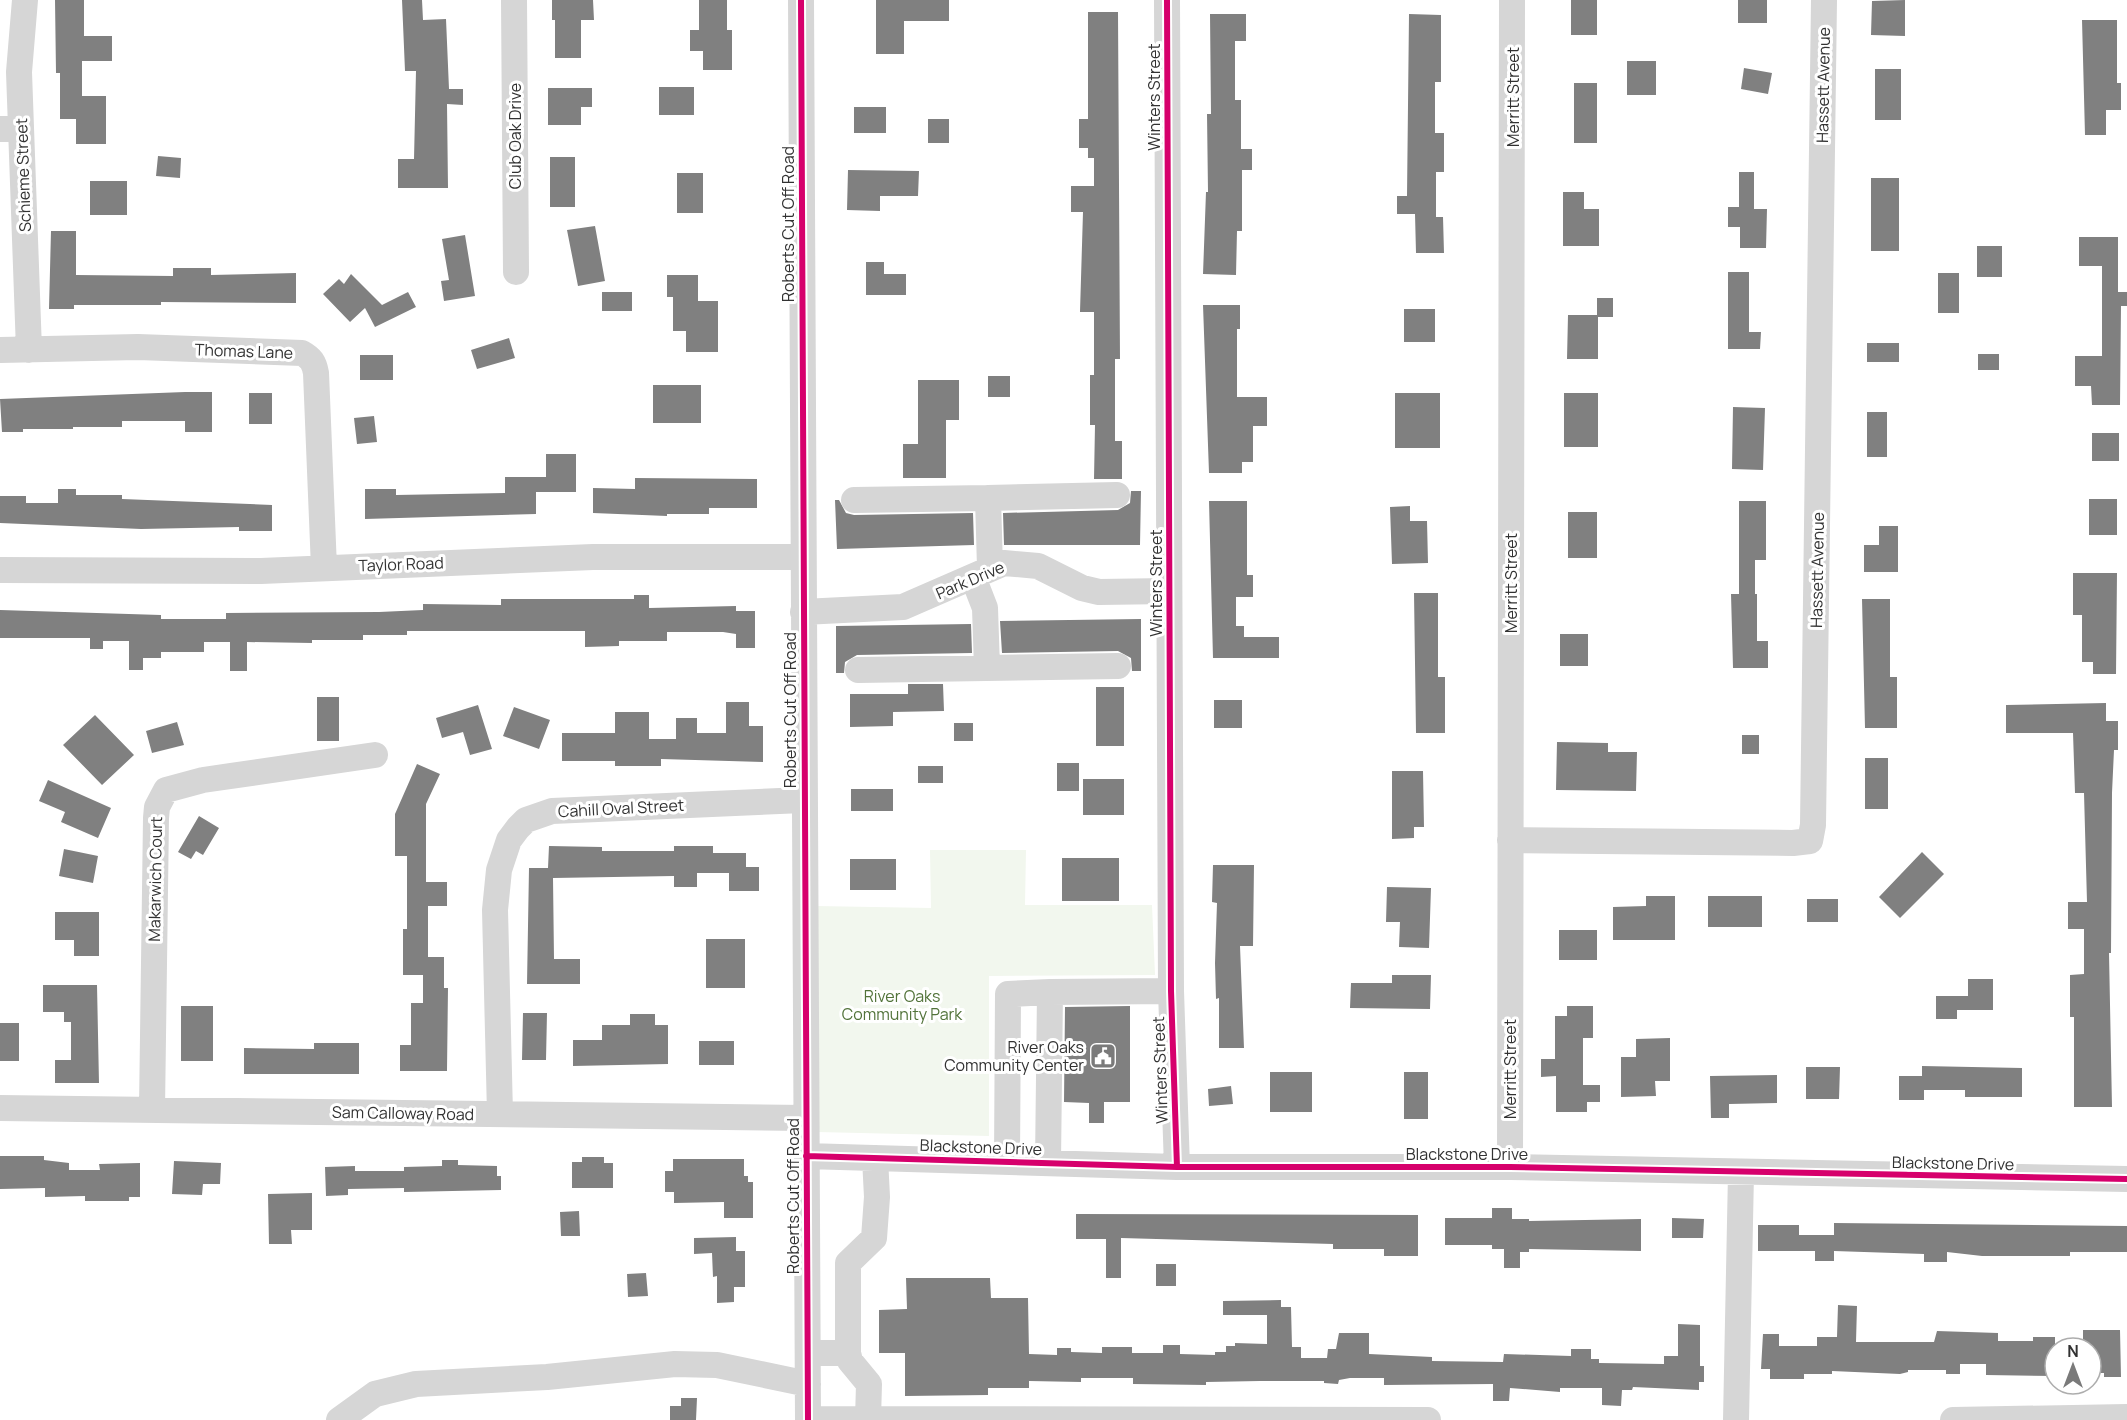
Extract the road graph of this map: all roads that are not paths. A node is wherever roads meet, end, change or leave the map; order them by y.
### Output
1 (25, 0) edge
2 (514, 0) edge
3 (801, 0) edge
4 (1167, 0) edge
5 (1512, 0) edge
6 (1824, 0) edge
7 (11, 129) edge
8 (516, 272) dead end
9 (0, 350) edge
10 (29, 350) junction
11 (1117, 495) dead end
12 (988, 498) junction
13 (854, 501) dead end
14 (803, 557) junction
15 (324, 568) junction
16 (0, 570) edge
17 (982, 572) junction
18 (1169, 591) junction
19 (803, 612) junction
20 (1118, 666) dead end
21 (987, 668) junction
22 (858, 670) dead end
23 (375, 755) dead end
24 (803, 800) junction
25 (1510, 840) junction
26 (1171, 991) junction
27 (1050, 992) junction
28 (0, 1108) edge
29 (152, 1109) junction
30 (500, 1114) junction
31 (806, 1118) junction
32 (806, 1156) junction
33 (875, 1158) junction
34 (1007, 1162) junction
35 (1048, 1163) junction
36 (1177, 1167) junction
37 (1510, 1167) junction
38 (1741, 1173) junction
39 (2127, 1179) edge
40 (807, 1263) junction
41 (848, 1263) junction
42 (808, 1353) junction
43 (848, 1353) junction
44 (808, 1384) junction
45 (2127, 1417) edge
46 (808, 1419) edge
47 (868, 1419) edge
48 (977, 1419) edge
49 (339, 1420) edge
50 (1428, 1420) edge
51 (1736, 1420) edge
52 (1953, 1420) edge
53 (1966, 1420) edge

1 - 7 street, Schieme Street
2 - 8 street, Club Oak Drive
3 - 14 street, Roberts Cut Off Road
4 - 18 street, Winters Street
5 - 25 street, Merritt Street
6 - 25 street, Hassett Avenue
7 - 10 street, Schieme Street
9 - 10 street, Thomas Lane
10 - 15 street, Thomas Lane
11 - 12 street
12 - 13 street
12 - 17 street
14 - 15 street, Taylor Road
14 - 19 street, Roberts Cut Off Road
15 - 16 street, Taylor Road
17 - 18 street, Park Drive
17 - 19 street, Park Drive
17 - 21 street
18 - 26 street, Winters Street
19 - 24 street, Roberts Cut Off Road
20 - 21 street
21 - 22 street
23 - 29 street, Makarwich Court
24 - 30 street, Cahill Oval Street
24 - 31 street, Roberts Cut Off Road
25 - 37 street, Merritt Street
26 - 27 street
26 - 36 street, Winters Street
27 - 34 street
27 - 35 street
28 - 29 street, Sam Calloway Road
29 - 30 street, Sam Calloway Road
30 - 31 street, Sam Calloway Road
31 - 32 street, Roberts Cut Off Road
32 - 33 street, Blackstone Drive
32 - 40 street, Roberts Cut Off Road
33 - 34 street, Blackstone Drive
33 - 41 street
34 - 35 street, Blackstone Drive
35 - 36 street, Blackstone Drive
36 - 37 street, Blackstone Drive
37 - 38 street, Blackstone Drive
38 - 39 street, Blackstone Drive
38 - 51 street
40 - 41 street
40 - 42 street, Roberts Cut Off Road
41 - 43 street
42 - 43 street
42 - 44 street, Roberts Cut Off Road
43 - 47 street
44 - 46 street, Roberts Cut Off Road
44 - 49 street
45 - 53 street
46 - 47 street
47 - 48 street
48 - 50 street
52 - 53 street

